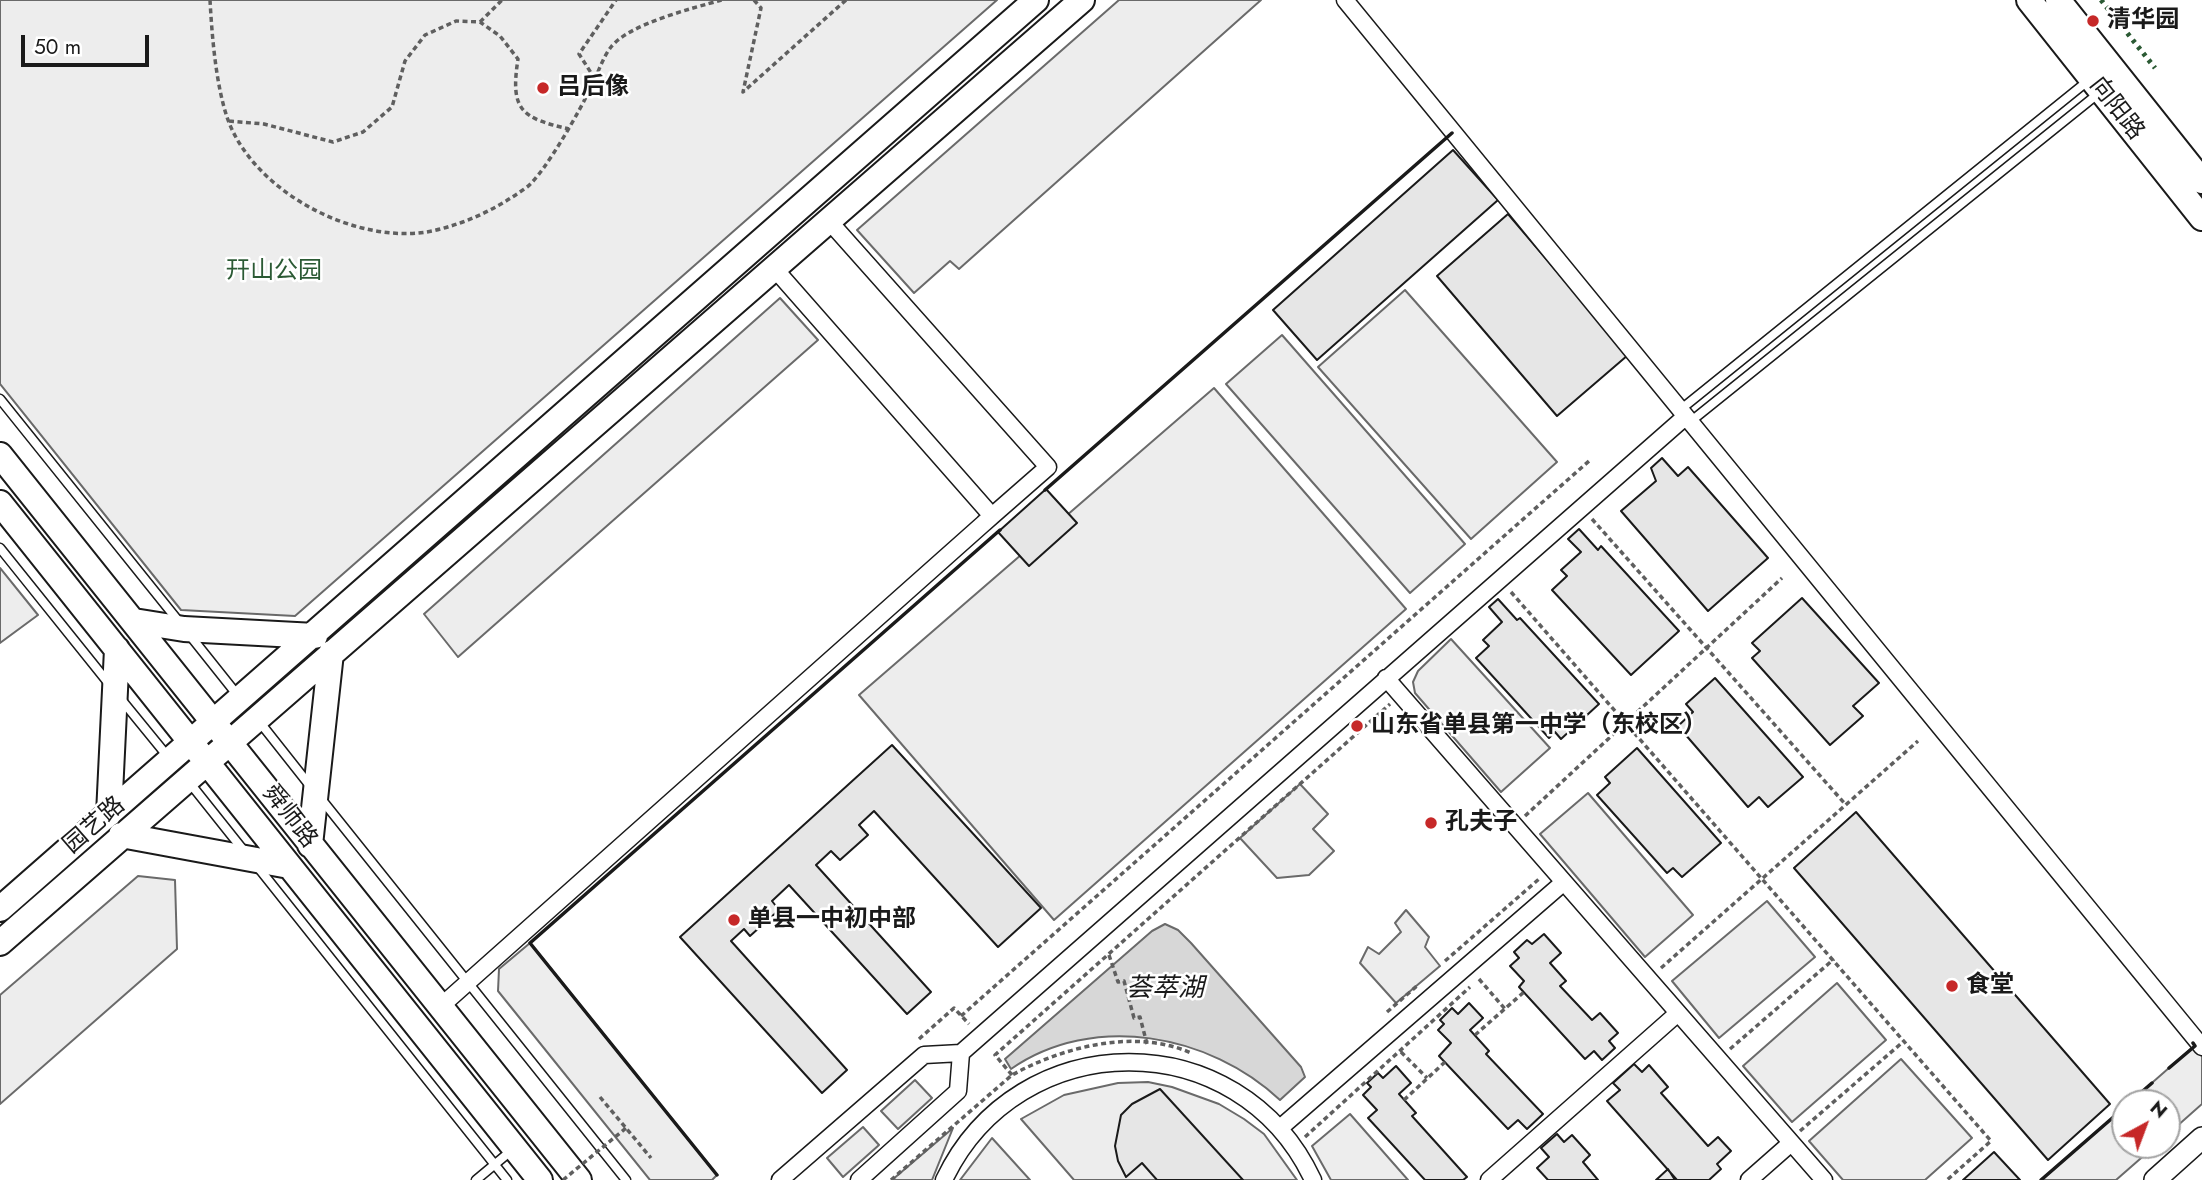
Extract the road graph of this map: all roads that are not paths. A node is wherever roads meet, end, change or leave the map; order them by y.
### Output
1 (1037, 0) edge
2 (1082, 0) edge
3 (1345, 0) edge
4 (2029, 0) edge
5 (2058, 0) edge
6 (2096, 85) junction
7 (2202, 181) edge
8 (2202, 218) edge
9 (829, 221) junction
10 (774, 268) junction
11 (0, 399) edge
12 (1685, 416) junction
13 (0, 454) edge
14 (0, 503) edge
15 (984, 524) junction
16 (0, 548) edge
17 (134, 621) junction
18 (184, 629) junction
19 (323, 644) junction
20 (117, 649) junction
21 (1386, 678) junction
22 (115, 691) junction
23 (245, 705) dead end
24 (254, 715) dead end
25 (215, 721) junction
26 (231, 741) junction
27 (190, 743) junction
28 (206, 763) junction
29 (175, 765) dead end
30 (183, 776) dead end
31 (315, 791) junction
32 (115, 825) junction
33 (310, 845) junction
34 (252, 860) junction
35 (289, 866) junction
36 (1564, 882) junction
37 (0, 909) edge
38 (0, 943) edge
39 (440, 1007) junction
40 (1678, 1013) junction
41 (2202, 1047) edge
42 (961, 1053) junction
43 (1280, 1128) junction
44 (1795, 1137) junction
45 (2202, 1138) edge
46 (514, 1148) junction
47 (476, 1180) edge
48 (507, 1180) edge
49 (540, 1180) edge
50 (579, 1180) edge
51 (625, 1180) edge
52 (780, 1180) edge
53 (859, 1180) edge
54 (944, 1180) edge
55 (1313, 1180) edge
56 (1489, 1180) edge
57 (1749, 1180) edge
58 (1824, 1180) edge
59 (2155, 1180) edge

1 - 19 main road
2 - 9 main road
3 - 12 street
4 - 6 main road, 向阳路
5 - 7 main road, 向阳路
6 - 8 main road, 向阳路
6 - 12 lane
6 - 12 lane
9 - 10 main road
9 - 15 street
10 - 15 street
10 - 19 main road
11 - 18 lane
12 - 21 street
12 - 41 street
13 - 17 main road, 舜师路
14 - 20 main road, 舜师路
15 - 39 street
16 - 22 lane
17 - 18 main road
17 - 25 main road, 舜师路
18 - 19 main road
18 - 23 lane
19 - 25 main road, 园艺路
19 - 26 main road
19 - 31 main road
20 - 22 main road
20 - 27 main road, 舜师路
21 - 36 street
21 - 42 street
22 - 29 lane
22 - 32 main road
24 - 31 lane
25 - 26 main road, 舜师路
25 - 27 main road, 园艺路
26 - 28 main road
26 - 33 main road, 舜师路
27 - 28 main road, 舜师路
27 - 32 main road, 园艺路
28 - 32 main road
28 - 35 main road, 舜师路
30 - 34 lane
31 - 33 main road
31 - 51 lane
32 - 34 main road
32 - 37 main road, 园艺路
32 - 38 main road
33 - 39 main road, 舜师路
34 - 35 main road
34 - 48 lane
35 - 46 main road, 舜师路
36 - 40 street
36 - 43 street
39 - 50 main road, 舜师路
40 - 44 street
40 - 56 street
42 - 52 street
42 - 53 street
43 - 54 street
43 - 55 street
44 - 57 street
44 - 58 street
45 - 59 main road
46 - 47 lane
46 - 49 main road, 舜师路

